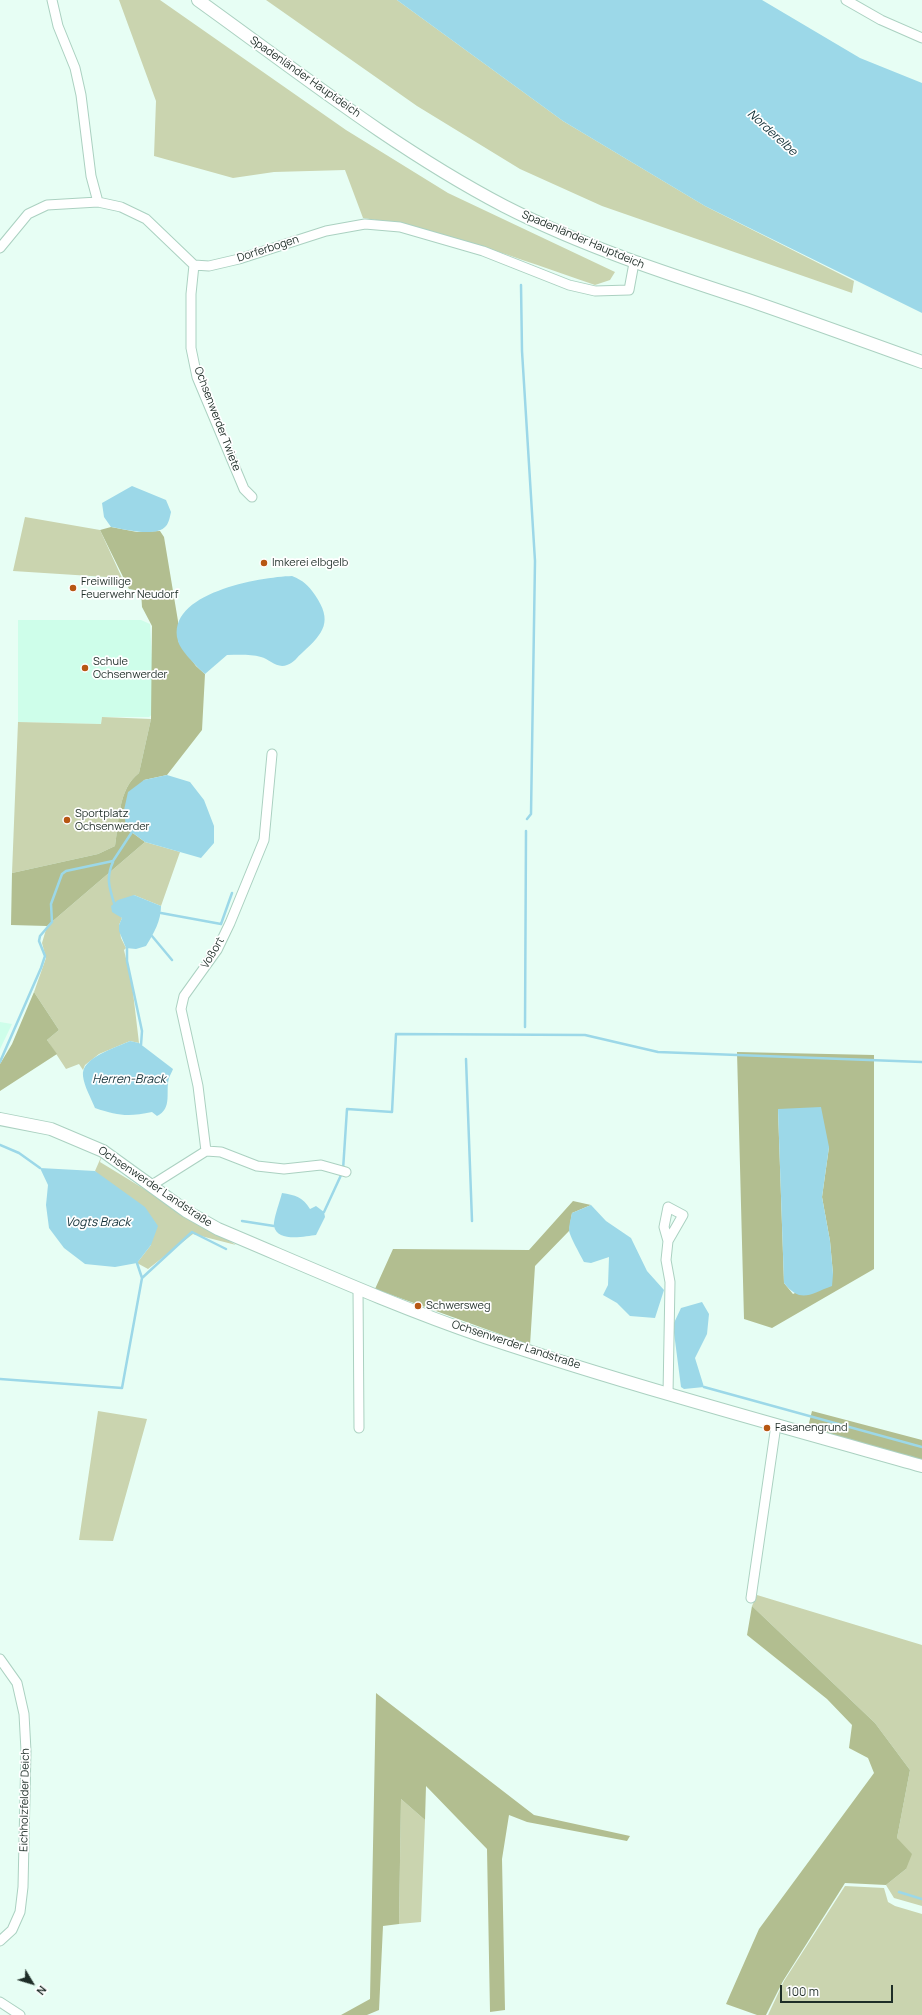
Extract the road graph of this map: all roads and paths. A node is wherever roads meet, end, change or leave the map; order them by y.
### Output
1 (52, 0) edge
2 (198, 0) edge
3 (846, 0) edge
4 (922, 38) edge
5 (98, 202) junction
6 (0, 248) edge
7 (634, 263) junction
8 (194, 265) junction
9 (922, 362) edge
10 (252, 497) dead end
11 (272, 754) dead end
12 (0, 1119) edge
13 (206, 1152) junction
14 (346, 1172) dead end
15 (152, 1185) junction
16 (668, 1241) dead end
17 (358, 1288) junction
18 (668, 1394) junction
19 (776, 1425) junction
20 (359, 1428) dead end
21 (922, 1466) edge
22 (751, 1598) dead end
23 (0, 1659) edge
24 (0, 1941) edge
25 (0, 2002) edge
26 (20, 2015) edge

1 - 5 street
2 - 7 street, Spadenländer Hauptdeich
3 - 4 street
5 - 6 street
5 - 8 street
7 - 8 street, Dorferbogen
7 - 9 street, Spadenländer Hauptdeich
8 - 10 street, Ochsenwerder Twiete
11 - 13 street, Voßort
12 - 15 street, Ochsenwerder Landstraße
13 - 14 street
13 - 15 street
15 - 17 street, Ochsenwerder Landstraße
16 - 18 street
17 - 18 street, Ochsenwerder Landstraße
17 - 20 street
18 - 19 street, Ochsenwerder Landstraße
19 - 21 street, Ochsenwerder Landstraße
19 - 22 street
23 - 24 street, Eichholzfelder Deich
25 - 26 street

